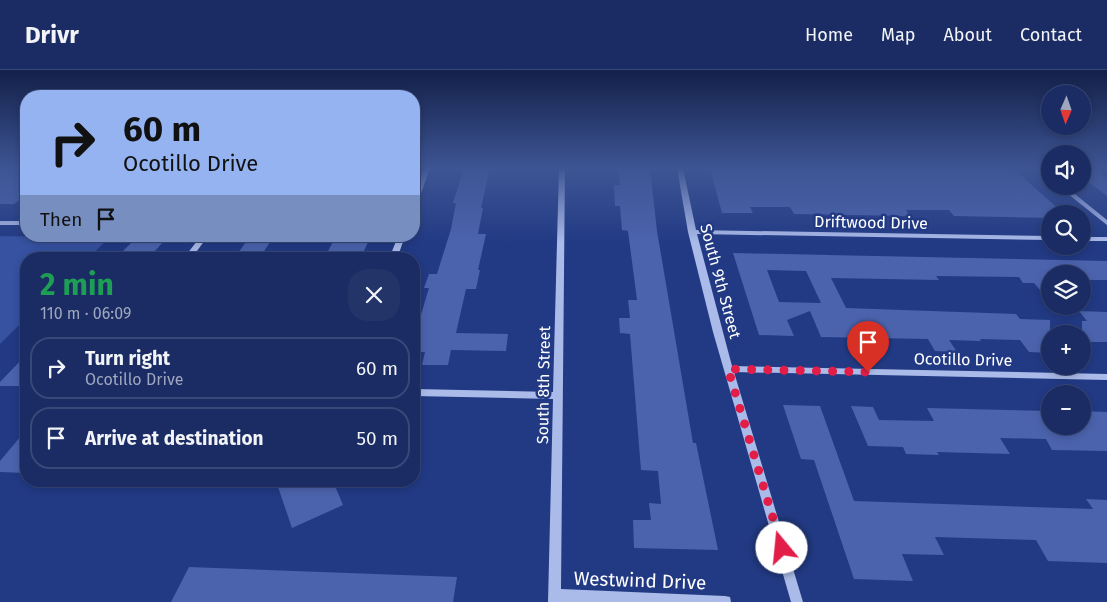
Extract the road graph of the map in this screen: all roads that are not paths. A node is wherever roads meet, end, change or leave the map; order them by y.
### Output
1 (562, 193) edge
2 (685, 193) edge
3 (1072, 195) edge
4 (0, 222) edge
5 (20, 223) edge
6 (1107, 223) edge
7 (692, 232) junction
8 (1041, 238) edge
9 (1091, 239) edge
10 (1107, 239) edge
11 (200, 242) edge
12 (192, 252) edge
13 (728, 369) junction
14 (1107, 377) edge
15 (420, 393) edge
16 (558, 396) junction
17 (554, 599) edge
18 (725, 602) edge
19 (797, 602) edge

1 - 16 street, South 8th Street
2 - 7 street, South 9th Street
3 - 6 street
4 - 5 street
7 - 8 street, Driftwood Drive
7 - 13 street, South 9th Street
9 - 10 street
11 - 12 street
13 - 14 street, Ocotillo Drive
13 - 19 street, South 9th Street
15 - 16 street
16 - 17 street, South 8th Street
17 - 18 street, Westwind Drive

